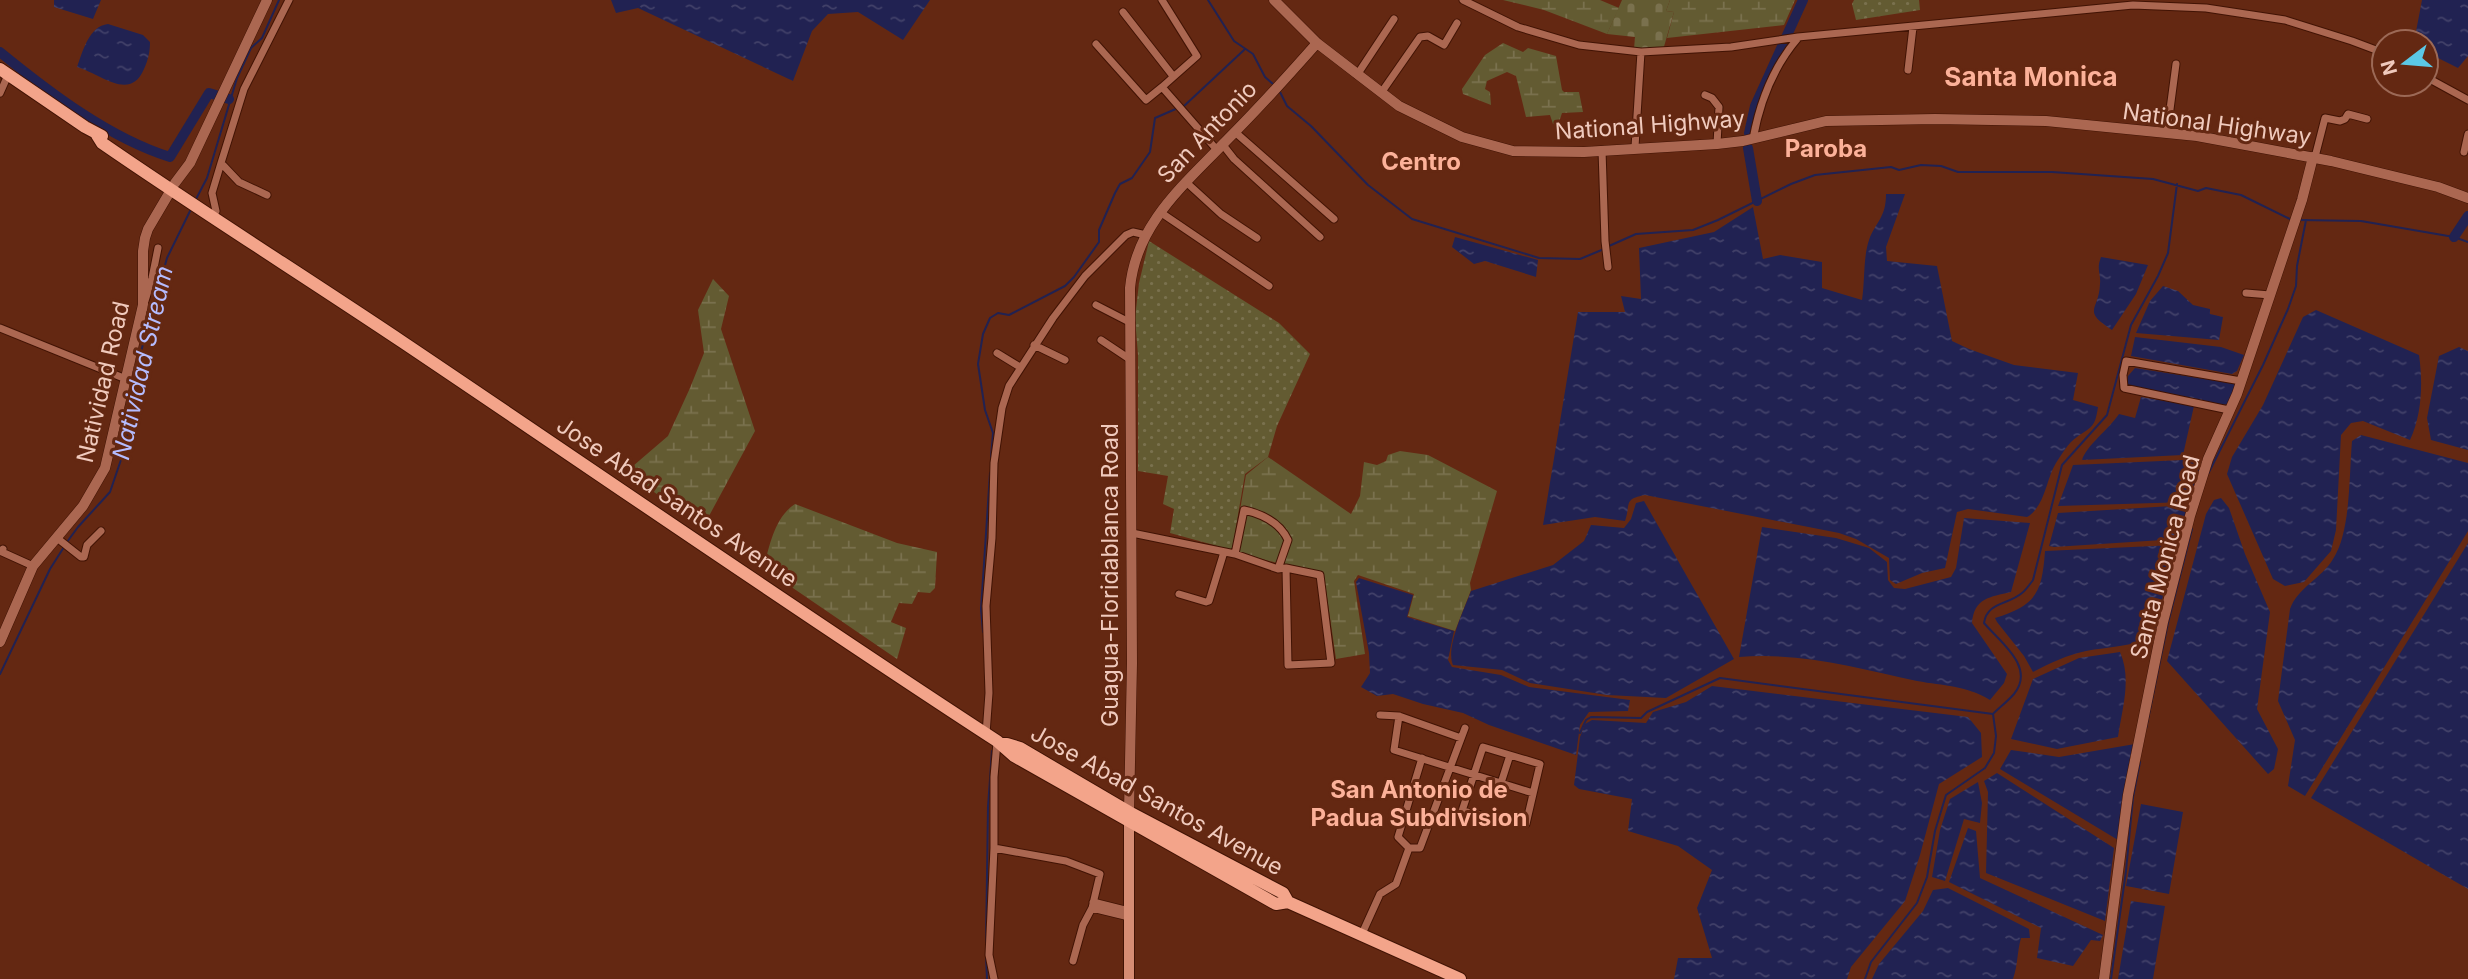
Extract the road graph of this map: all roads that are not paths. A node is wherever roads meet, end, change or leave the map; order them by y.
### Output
1 (267, 0) edge
2 (289, 0) edge
3 (1162, 0) edge
4 (1274, 0) edge
5 (1464, 0) edge
6 (2125, 3) edge
7 (1123, 12) dead end
8 (1394, 19) dead end
9 (1457, 23) dead end
10 (1913, 27) junction
11 (1798, 37) junction
12 (1317, 43) junction
13 (1096, 44) dead end
14 (2370, 48) edge
15 (1641, 52) junction
16 (2176, 64) dead end
17 (1908, 70) dead end
18 (4, 72) edge
19 (1357, 75) junction
20 (1173, 76) junction
21 (2440, 85) edge
22 (1161, 87) junction
23 (0, 93) edge
24 (1381, 93) junction
25 (1705, 95) dead end
26 (2468, 100) edge
27 (2367, 119) dead end
28 (1235, 132) junction
29 (2167, 132) junction
30 (2468, 134) edge
31 (1753, 139) junction
32 (1717, 144) junction
33 (1220, 147) junction
34 (1634, 147) junction
35 (1602, 150) junction
36 (2464, 152) dead end
37 (2314, 157) junction
38 (221, 163) junction
39 (1186, 182) junction
40 (177, 189) junction
41 (267, 195) dead end
42 (2468, 198) edge
43 (211, 210) junction
44 (1160, 212) junction
45 (1334, 219) dead end
46 (1146, 235) junction
47 (1320, 237) dead end
48 (1257, 238) dead end
49 (158, 248) dead end
50 (1136, 256) joint
51 (1608, 262) dead end
52 (1269, 286) dead end
53 (2246, 293) dead end
54 (2270, 295) junction
55 (143, 304) junction
56 (1096, 305) dead end
57 (1131, 323) junction
58 (0, 328) edge
59 (1101, 340) dead end
60 (1034, 345) junction
61 (998, 353) dead end
62 (1065, 360) dead end
63 (1131, 360) junction
64 (1020, 367) junction
65 (126, 379) junction
66 (2241, 382) junction
67 (2229, 410) junction
68 (101, 531) dead end
69 (1132, 533) junction
70 (58, 539) junction
71 (3, 549) dead end
72 (1224, 552) junction
73 (1235, 554) junction
74 (33, 566) junction
75 (1282, 568) junction
76 (1179, 594) dead end
77 (0, 642) edge
78 (1380, 715) dead end
79 (1399, 716) junction
80 (1465, 727) dead end
81 (1461, 737) junction
82 (995, 740) junction
83 (1510, 755) junction
84 (1422, 758) junction
85 (1451, 768) junction
86 (1474, 775) junction
87 (1501, 783) junction
88 (1533, 793) junction
89 (1129, 817) junction
90 (994, 848) junction
91 (1409, 848) junction
92 (1092, 905) junction
93 (1129, 914) junction
94 (1361, 936) junction
95 (1073, 961) dead end
96 (993, 979) edge
97 (1129, 979) edge
98 (1460, 979) edge
99 (2104, 979) edge

1 - 40 main road, Natividad Road
2 - 38 street
3 - 20 street
4 - 12 main road, National Highway
5 - 15 street
6 - 10 street
6 - 14 street
7 - 20 street
8 - 19 street
9 - 24 street
10 - 11 street
10 - 17 street
11 - 15 street
11 - 31 street
12 - 19 main road, National Highway
12 - 28 main road, San Antonio
13 - 22 street
15 - 34 street
16 - 29 street
18 - 23 street
18 - 40 highway, Jose Abad Santos Avenue
19 - 24 main road, National Highway
20 - 22 street
21 - 26 street
22 - 33 street
24 - 35 main road, National Highway
25 - 32 street
27 - 37 street
28 - 33 main road, San Antonio
28 - 45 street
29 - 31 main road, National Highway
29 - 37 main road, National Highway
30 - 36 street
31 - 32 main road, National Highway
32 - 34 main road, National Highway
33 - 39 main road, San Antonio
33 - 47 street
34 - 35 main road, National Highway
35 - 51 street
37 - 42 main road, National Highway
37 - 54 main road, Santa Monica Road
38 - 41 street
38 - 43 street
39 - 44 main road, San Antonio
39 - 48 street
40 - 43 highway, Jose Abad Santos Avenue
40 - 55 main road, Natividad Road
43 - 82 highway, Jose Abad Santos Avenue
44 - 46 main road, San Antonio
44 - 52 street
46 - 50 main road, San Antonio
46 - 60 street
49 - 55 street
50 - 57 main road, Guagua-Floridablanca Road
53 - 54 street
54 - 66 main road, Santa Monica Road
55 - 65 main road, Natividad Road
56 - 57 street
57 - 63 main road, Guagua-Floridablanca Road
58 - 65 street
59 - 63 street
60 - 62 street
60 - 64 street
61 - 64 street
63 - 69 main road, Guagua-Floridablanca Road
64 - 82 street
65 - 70 main road, Natividad Road
66 - 67 main road, Santa Monica Road
66 - 67 street
67 - 99 main road, Santa Monica Road
68 - 70 street
69 - 72 street
69 - 89 main road, Guagua-Floridablanca Road
70 - 74 main road, Natividad Road
71 - 74 street
72 - 73 street
72 - 76 street
73 - 75 street
73 - 75 street
74 - 77 main road, Natividad Road
75 - 75 street
78 - 79 street
79 - 81 street
79 - 84 street
80 - 81 street
81 - 85 street
82 - 89 highway, Jose Abad Santos Avenue
82 - 90 street
83 - 86 street
83 - 87 street
83 - 88 street
84 - 85 street
84 - 91 street
85 - 86 street
85 - 91 street
86 - 87 street
86 - 88 street
87 - 88 street
89 - 93 main road, Guagua-Floridablanca Road
89 - 94 highway, Jose Abad Santos Avenue
90 - 92 street
90 - 96 street
91 - 94 street
92 - 93 street
92 - 95 street
93 - 97 main road, Guagua-Floridablanca Road
94 - 98 highway, Jose Abad Santos Avenue

